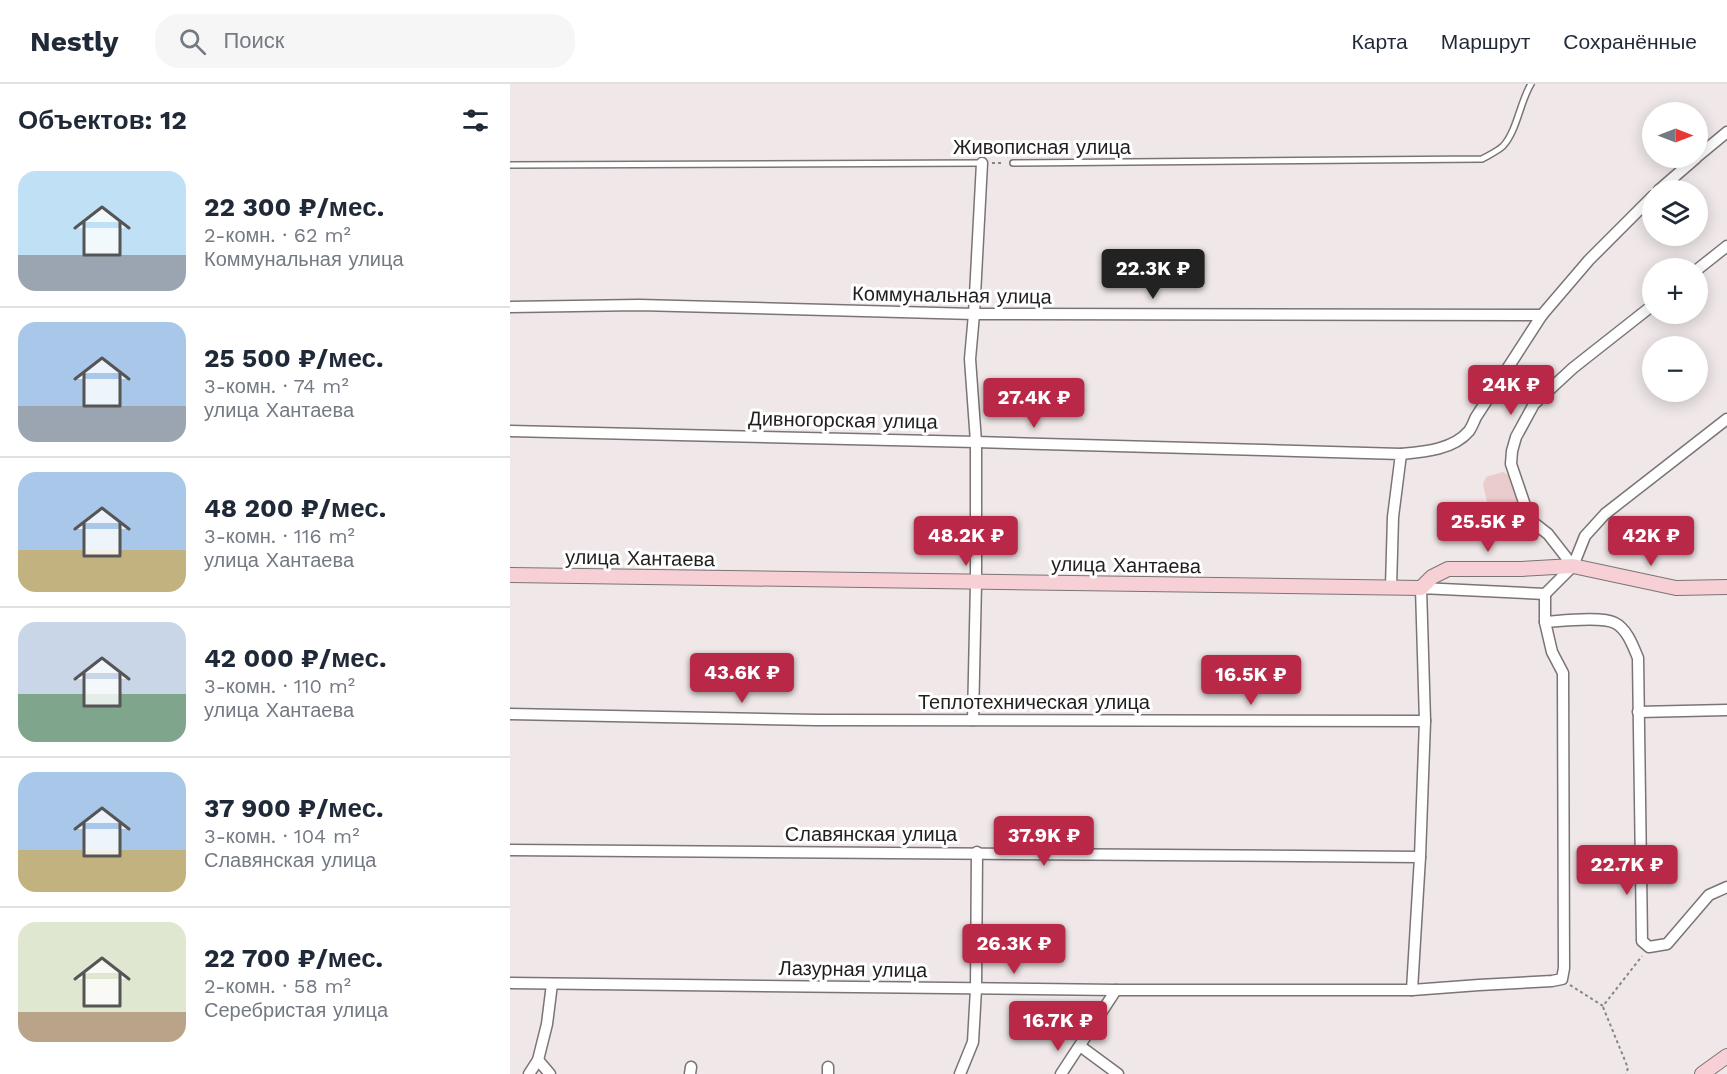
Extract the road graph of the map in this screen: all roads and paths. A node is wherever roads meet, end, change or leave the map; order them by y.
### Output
1 (1531, 84) edge
2 (1727, 132) edge
3 (1708, 148) edge
4 (982, 163) junction
5 (1013, 163) joint
6 (510, 165) edge
7 (1684, 168) edge
8 (1671, 180) edge
9 (1642, 207) edge
10 (1727, 246) edge
11 (1708, 261) edge
12 (510, 307) edge
13 (1642, 314) edge
14 (974, 315) junction
15 (1542, 315) junction
16 (1727, 419) edge
17 (510, 431) edge
18 (976, 442) junction
19 (1401, 454) junction
20 (1573, 566) junction
21 (510, 575) edge
22 (976, 583) junction
23 (1391, 587) junction
24 (1421, 588) junction
25 (1727, 588) edge
26 (1545, 594) junction
27 (1545, 622) junction
28 (1727, 710) edge
29 (1638, 712) junction
30 (510, 714) edge
31 (973, 720) junction
32 (1425, 721) junction
33 (510, 850) edge
34 (977, 852) junction
35 (1420, 857) junction
36 (1727, 887) edge
37 (1649, 947) junction
38 (1562, 979) junction
39 (510, 983) edge
40 (552, 984) junction
41 (976, 988) junction
42 (1116, 990) junction
43 (1412, 990) junction
44 (1603, 1006) junction
45 (1080, 1046) junction
46 (1727, 1056) edge
47 (538, 1060) junction
48 (1711, 1071) edge
49 (529, 1074) edge
50 (550, 1074) edge
51 (960, 1074) edge
52 (1061, 1074) edge
53 (1118, 1074) edge
54 (1626, 1074) edge

1 - 5 lane, Живописная улица
2 - 3 street
4 - 5 path, Живописная улица
4 - 6 lane, Живописная улица
4 - 14 street
7 - 8 street
9 - 15 street
10 - 11 street
12 - 14 street, Коммунальная улица
13 - 20 street
14 - 15 street, Коммунальная улица
14 - 18 street
15 - 19 street
16 - 20 street
17 - 18 street, Дивногорская улица
18 - 19 street, Дивногорская улица
18 - 22 street
19 - 23 street
20 - 24 street
20 - 25 street
20 - 26 street
21 - 22 street, улица Хантаева
22 - 23 street, улица Хантаева
22 - 31 street
23 - 24 street, улица Хантаева
24 - 26 street, улица Хантаева
24 - 32 street
26 - 27 street
27 - 29 street
27 - 38 street
28 - 29 street
29 - 37 street
30 - 31 street, Теплотехническая улица
31 - 32 street, Теплотехническая улица
32 - 35 street
33 - 34 street, Славянская улица
34 - 35 street, Славянская улица
34 - 41 street
35 - 43 street
36 - 37 street
37 - 44 path
38 - 43 street, Лазурная улица
38 - 44 path
39 - 40 street, Лазурная улица
40 - 41 street, Лазурная улица
40 - 47 street
41 - 42 street, Лазурная улица
41 - 51 street
42 - 43 street, Лазурная улица
42 - 45 street
44 - 54 path
45 - 52 street
45 - 53 street
46 - 48 street
47 - 49 street
47 - 50 street

